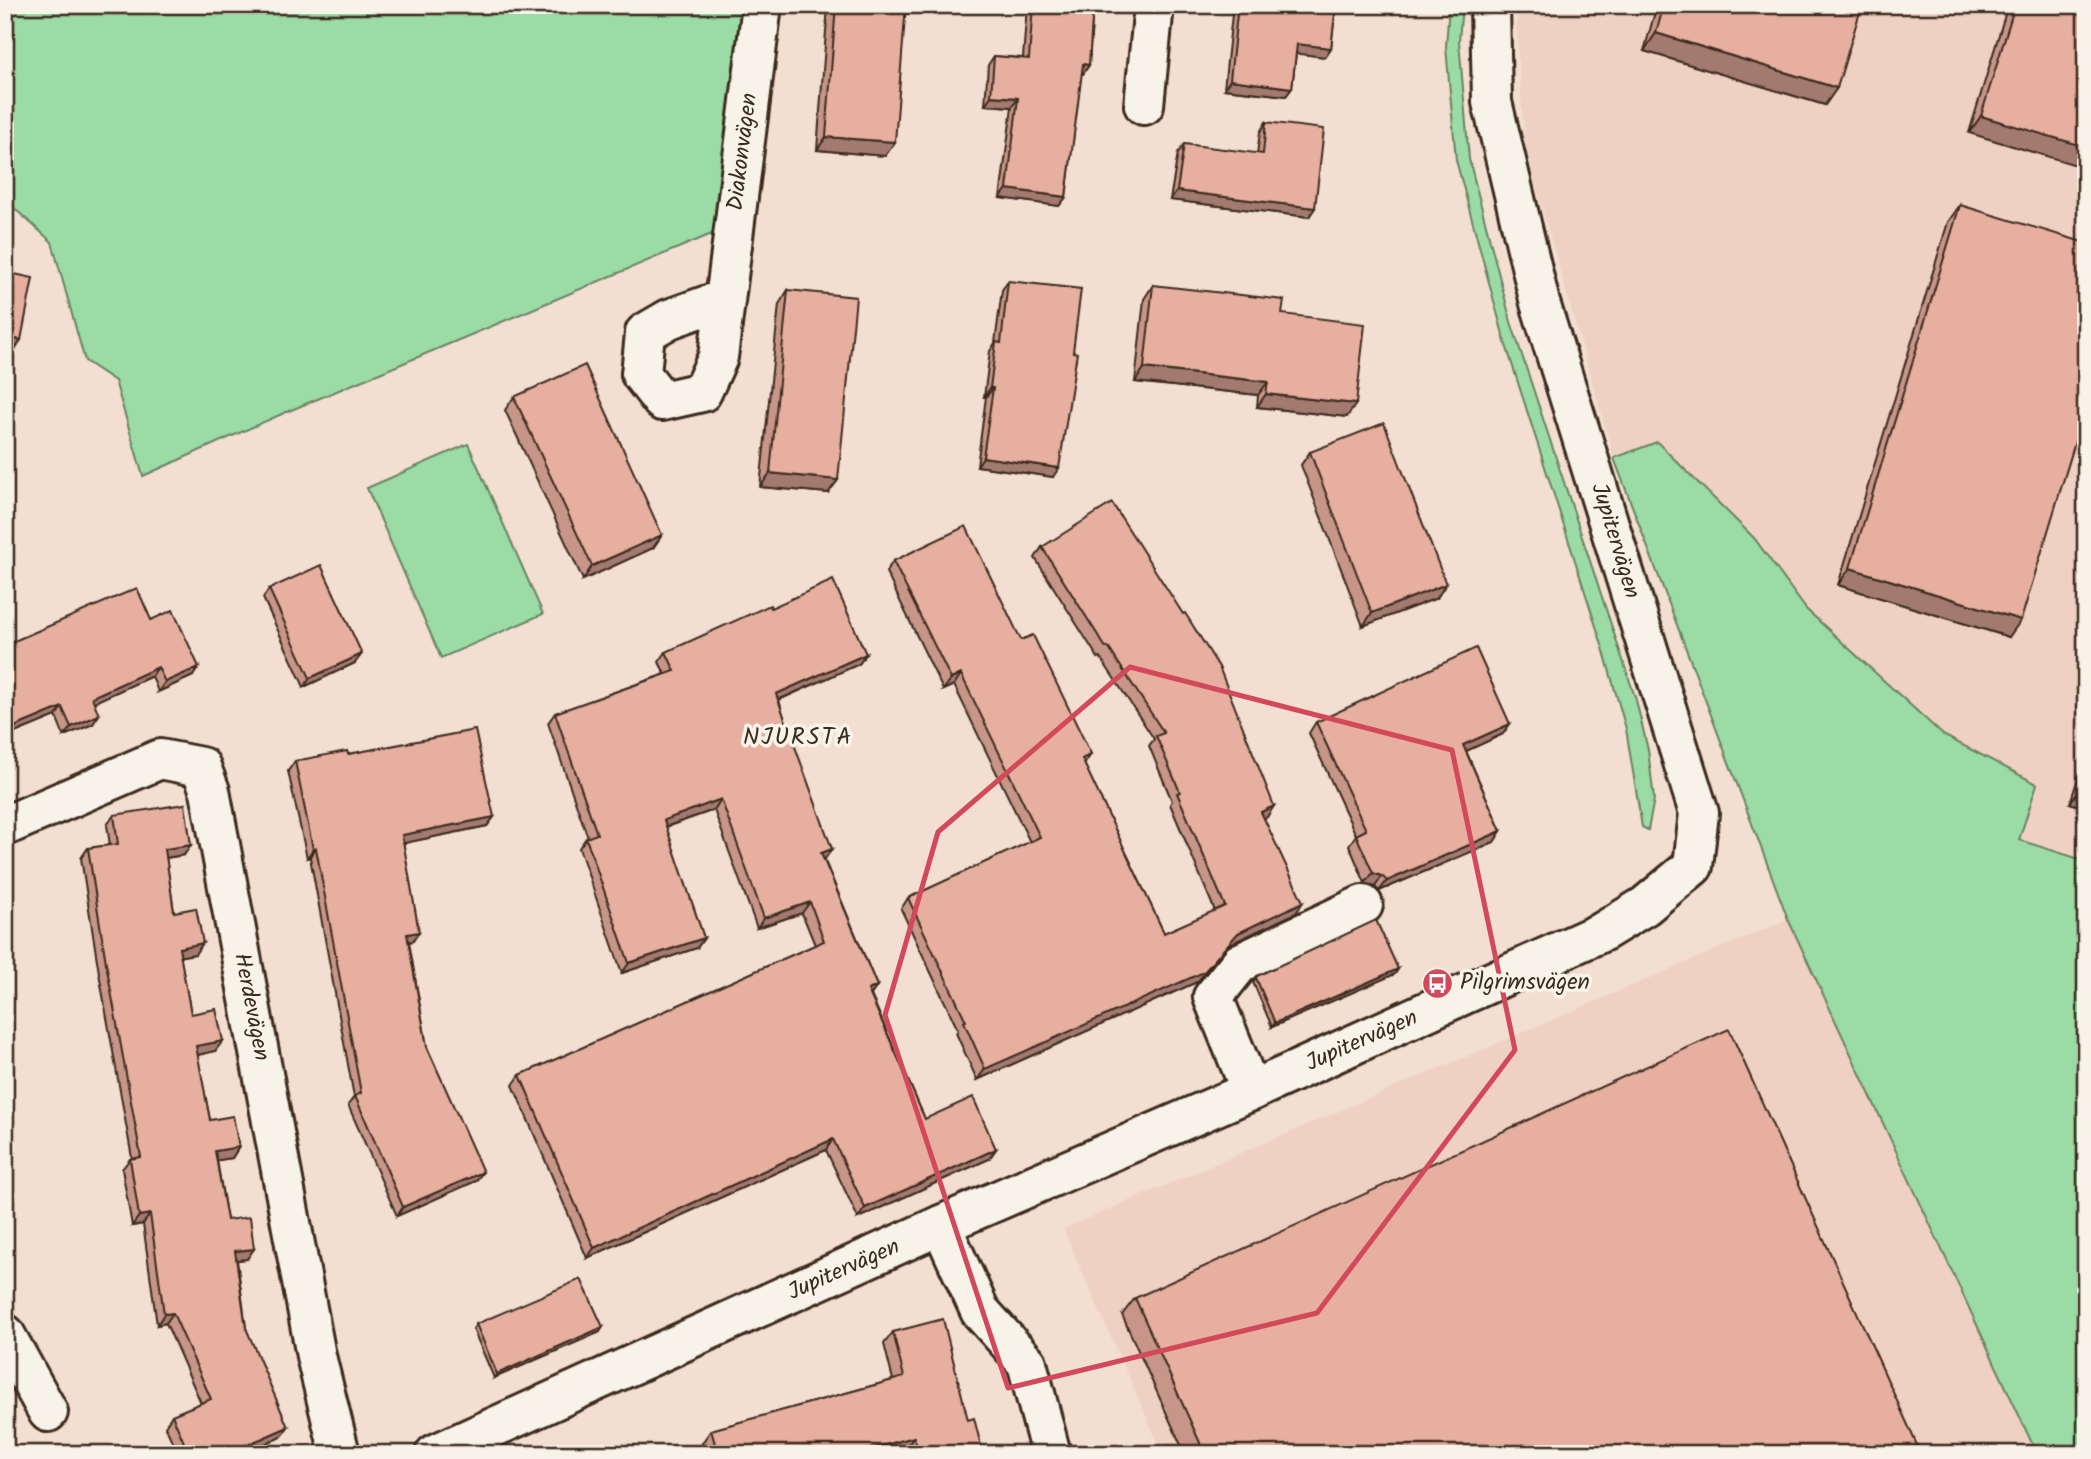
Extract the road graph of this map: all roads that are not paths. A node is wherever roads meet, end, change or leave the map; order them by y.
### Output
1 (762, 5) edge
2 (1154, 5) edge
3 (1490, 5) edge
4 (1144, 105) dead end
5 (725, 299) dead end
6 (5, 826) edge
7 (1363, 905) dead end
8 (1251, 1091) junction
9 (941, 1226) junction
10 (5, 1334) edge
11 (48, 1412) dead end
12 (340, 1454) edge
13 (435, 1454) edge
14 (1051, 1454) edge

1 - 5 street, Diakonvägen
2 - 4 street
3 - 8 street, Jupitervägen
6 - 12 street, Herdevägen
7 - 8 street
8 - 9 street, Jupitervägen
9 - 13 street, Jupitervägen
9 - 14 street
10 - 11 street

